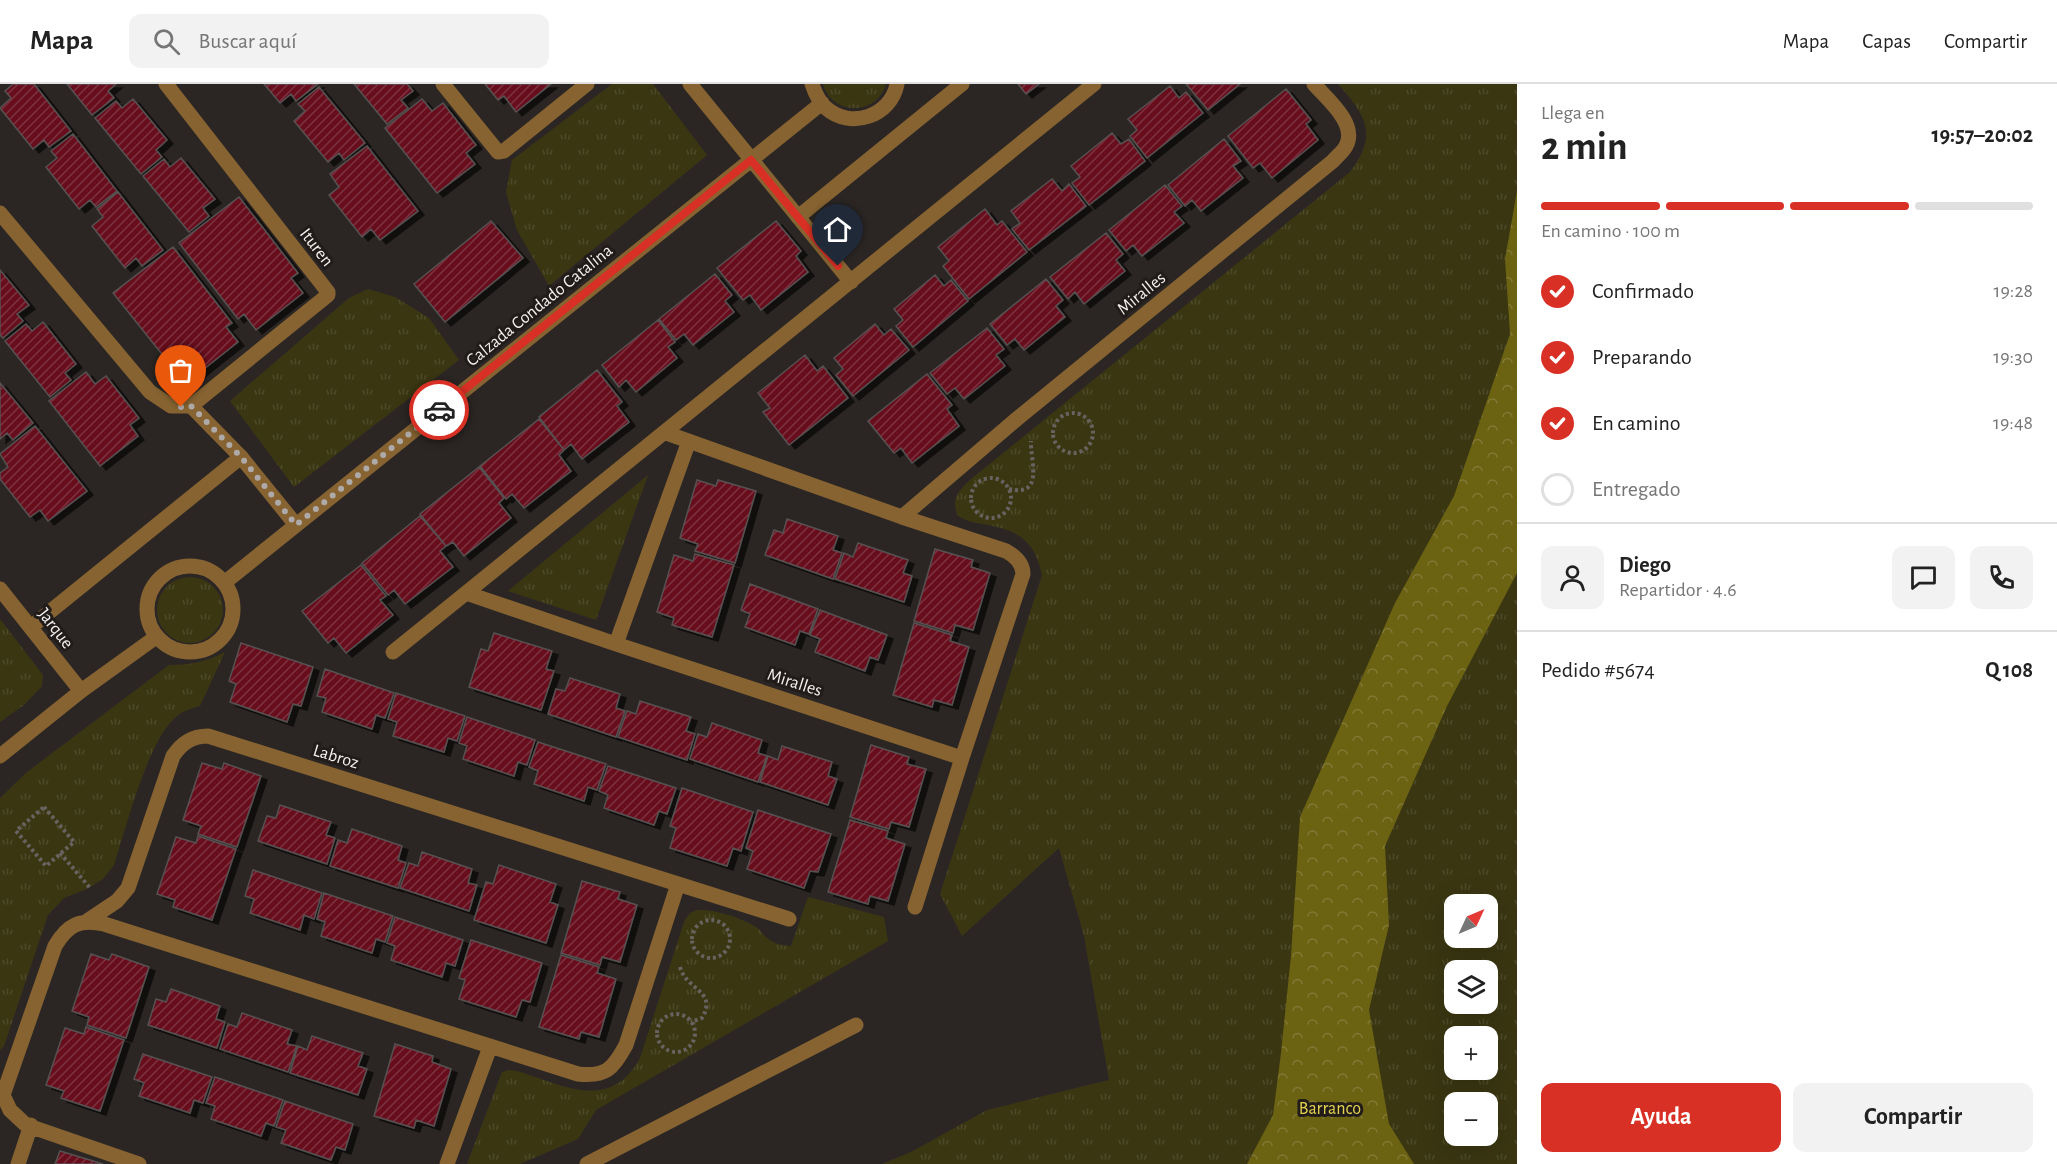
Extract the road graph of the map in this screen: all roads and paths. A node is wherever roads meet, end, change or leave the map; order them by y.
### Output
1 (166, 84) edge
2 (443, 84) edge
3 (587, 84) edge
4 (812, 84) edge
5 (897, 84) edge
6 (962, 84) edge
7 (1094, 84) edge
8 (1314, 84) edge
9 (695, 86) edge
10 (822, 103) junction
11 (751, 160) junction
12 (0, 213) edge
13 (798, 217) junction
14 (851, 282) junction
15 (191, 406) junction
16 (666, 433) junction
17 (1045, 433) dead end
18 (1053, 433) junction
19 (1035, 437) dead end
20 (689, 441) junction
21 (241, 457) junction
22 (1009, 489) junction
23 (902, 517) junction
24 (296, 525) junction
25 (224, 583) junction
26 (0, 589) edge
27 (466, 593) junction
28 (31, 627) junction
29 (156, 637) junction
30 (616, 644) junction
31 (393, 652) dead end
32 (81, 691) junction
33 (0, 756) edge
34 (962, 758) junction
35 (60, 854) junction
36 (678, 884) junction
37 (107, 907) junction
38 (915, 907) dead end
39 (789, 919) dead end
40 (87, 921) junction
41 (693, 950) joint
42 (680, 964) dead end
43 (692, 1022) junction
44 (856, 1025) dead end
45 (490, 1047) junction
46 (2, 1094) edge
47 (31, 1125) junction
48 (18, 1164) edge
49 (139, 1164) edge
50 (447, 1164) edge
51 (587, 1164) edge

1 - 15 street, Ituren
2 - 3 street
4 - 10 street
5 - 10 street
6 - 13 street
7 - 14 street
8 - 23 street, Miralles
9 - 11 street
10 - 11 street, Calzada Condado Catalina
11 - 13 street
11 - 24 street, Calzada Condado Catalina
12 - 15 street
13 - 14 street
14 - 16 street
15 - 21 street
16 - 20 street
16 - 27 street
17 - 18 path
18 - 18 path
19 - 22 path
20 - 23 street
20 - 30 street
21 - 24 street
21 - 28 street
22 - 22 path
23 - 34 street
24 - 25 street, Calzada Condado Catalina
25 - 29 street
25 - 29 street
26 - 28 street, Jarque
27 - 30 street, Miralles
27 - 31 street
28 - 32 street, Jarque
29 - 32 street
30 - 34 street, Miralles
32 - 33 street
34 - 38 street
35 - 35 path
35 - 37 path
36 - 37 street, Labroz
36 - 39 street, Labroz
36 - 45 street
37 - 40 street, Labroz
40 - 45 street
40 - 46 street, Labroz
41 - 41 path
42 - 43 path
43 - 43 path
44 - 51 street
45 - 50 street
46 - 47 street, Labroz
47 - 48 street
47 - 49 street, Labroz

